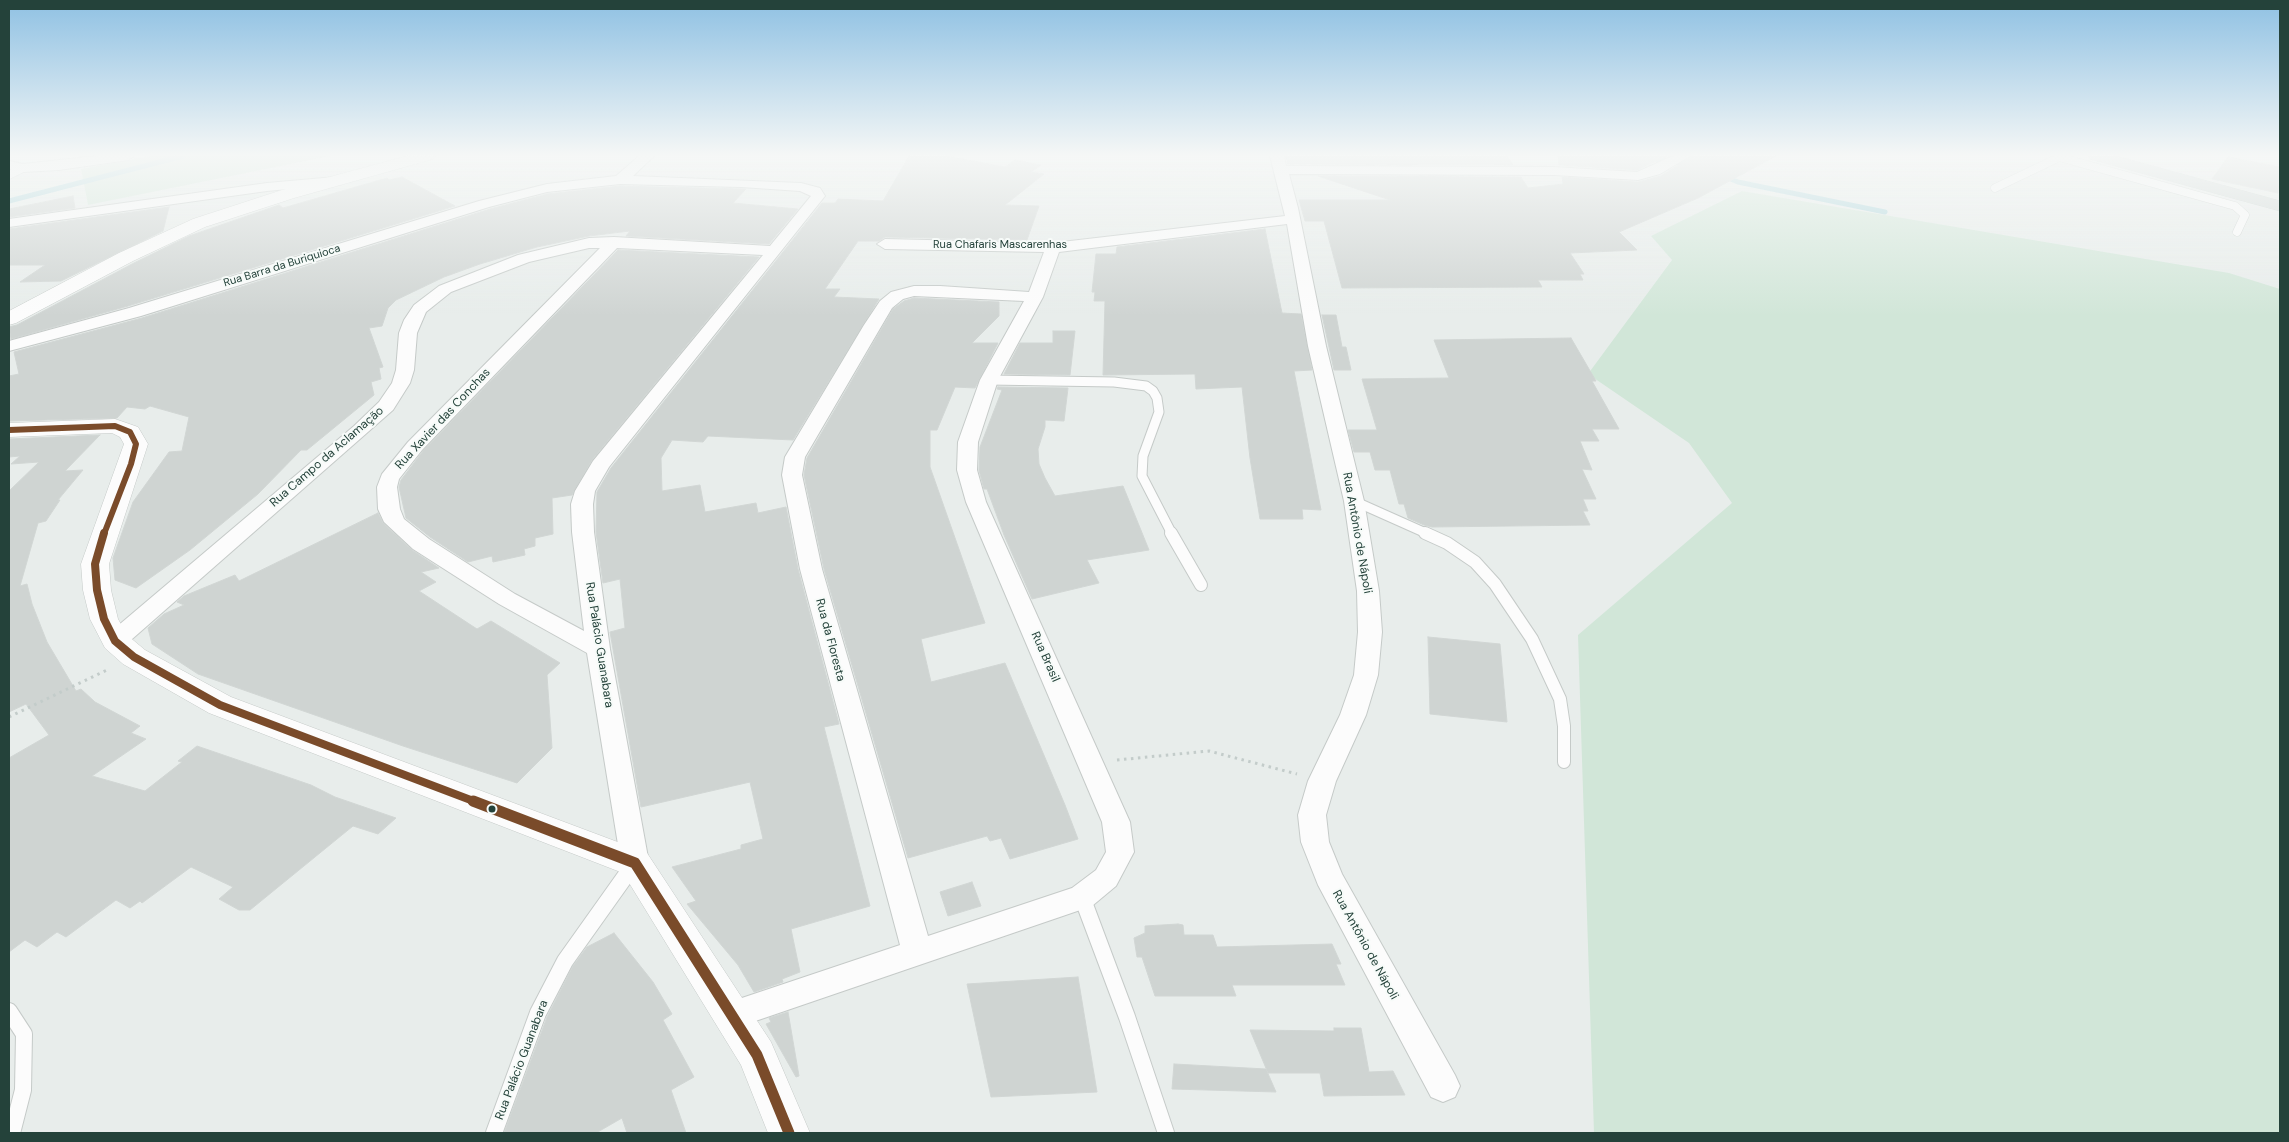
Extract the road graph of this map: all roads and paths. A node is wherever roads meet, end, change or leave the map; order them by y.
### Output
1 (107, 209) edge
2 (243, 209) edge
3 (467, 209) edge
4 (807, 209) edge
5 (1291, 209) edge
6 (2241, 209) edge
7 (1293, 219) junction
8 (9, 223) edge
9 (2237, 232) dead end
10 (614, 242) junction
11 (884, 244) dead end
12 (1053, 248) junction
13 (772, 251) junction
14 (1035, 297) junction
15 (9, 319) edge
16 (9, 346) edge
17 (989, 380) junction
18 (9, 430) edge
19 (1354, 501) junction
20 (1201, 585) dead end
21 (124, 649) junction
22 (598, 650) junction
23 (9, 717) edge
24 (1092, 762) junction
25 (1564, 762) dead end
26 (1322, 781) junction
27 (635, 863) junction
28 (1082, 897) junction
29 (917, 951) junction
30 (9, 1012) edge
31 (732, 1015) junction
32 (1443, 1086) dead end
33 (12, 1133) edge
34 (494, 1133) edge
35 (789, 1133) edge
36 (1166, 1133) edge

1 - 8 street
2 - 15 street
3 - 16 street, Rua Barra da Buriquioca
4 - 13 street, Rua Palácio Guanabara
5 - 7 street, Rua Antônio de Nápoli
6 - 9 lane
7 - 12 street, Rua Chafaris Mascarenhas
7 - 19 street, Rua Antônio de Nápoli
10 - 13 street, Rua Campo da Aclamação
10 - 21 street, Rua Campo da Aclamação
10 - 22 street, Rua Xavier das Conchas
11 - 12 street, Rua Chafaris Mascarenhas
12 - 14 street, Rua Brasil
13 - 22 street, Rua Palácio Guanabara
14 - 17 street, Rua Brasil
14 - 29 street, Rua da Floresta
17 - 20 lane
17 - 24 street, Rua Brasil
18 - 21 street
19 - 25 lane
19 - 26 street, Rua Antônio de Nápoli
21 - 23 path
21 - 27 street
22 - 27 street, Rua Palácio Guanabara
24 - 26 path
24 - 28 street, Rua Brasil
26 - 32 street, Rua Antônio de Nápoli
27 - 31 street
27 - 34 lane, Rua Palácio Guanabara
28 - 29 street, Rua Brasil
28 - 36 lane
29 - 31 street
30 - 33 lane
31 - 35 street

